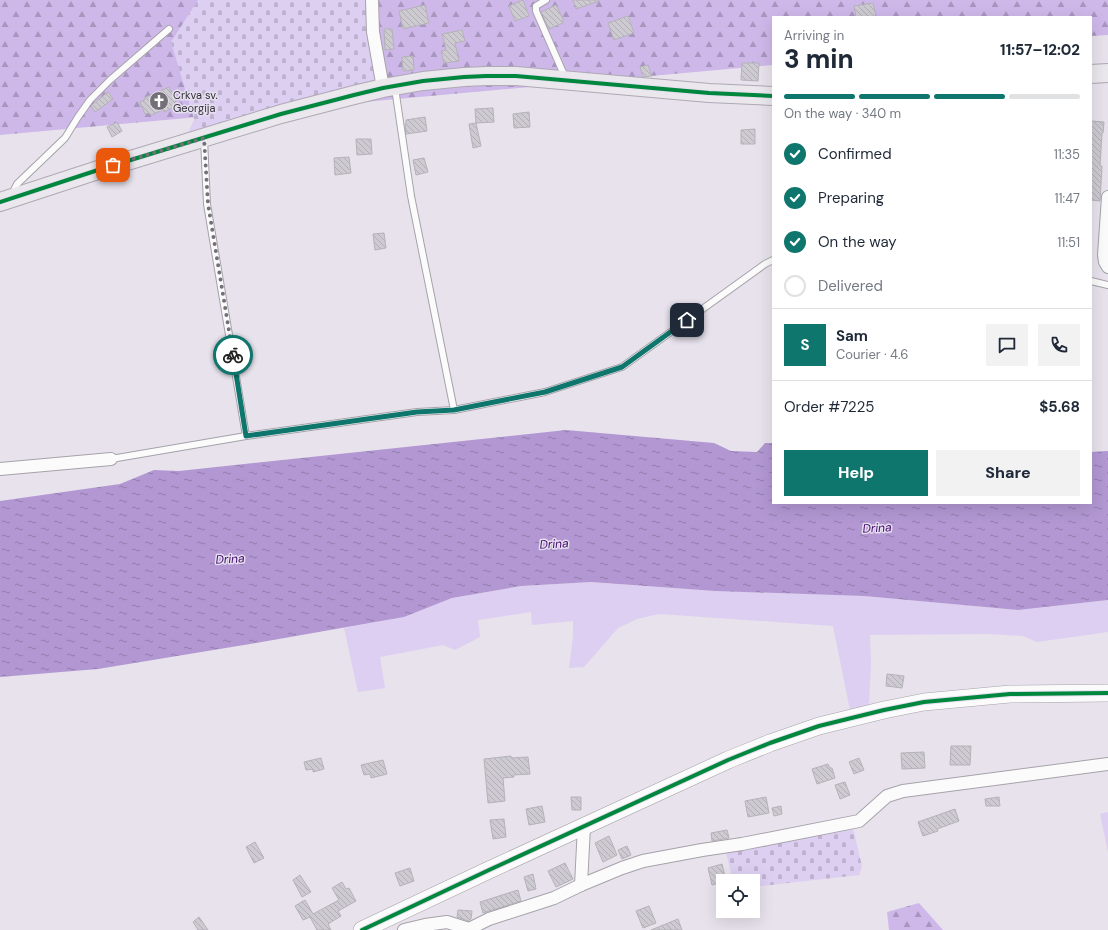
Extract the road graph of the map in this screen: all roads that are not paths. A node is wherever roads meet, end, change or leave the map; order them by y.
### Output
1 (372, 0) edge
2 (546, 0) edge
3 (169, 29) dead end
4 (1092, 74) edge
5 (1108, 74) edge
6 (566, 80) junction
7 (389, 87) junction
8 (772, 96) edge
9 (204, 138) junction
10 (1108, 197) edge
11 (7, 200) edge
12 (772, 260) edge
13 (1108, 267) edge
14 (1092, 281) edge
15 (1108, 285) edge
16 (454, 410) junction
17 (246, 436) junction
18 (111, 459) joint
19 (0, 469) edge
20 (1108, 693) edge
21 (1108, 764) edge
22 (584, 826) junction
23 (581, 885) junction
24 (362, 930) edge
25 (404, 930) edge
26 (469, 930) edge

1 - 7 street
2 - 6 lane
3 - 11 lane
4 - 5 main road
6 - 7 main road
6 - 8 main road
7 - 9 main road
7 - 16 lane
9 - 11 main road
9 - 17 lane
10 - 13 street
12 - 16 lane
14 - 15 lane
16 - 17 lane
17 - 18 lane
18 - 19 street
20 - 22 street
21 - 23 street
22 - 23 street
22 - 24 street
23 - 26 street
25 - 26 street

